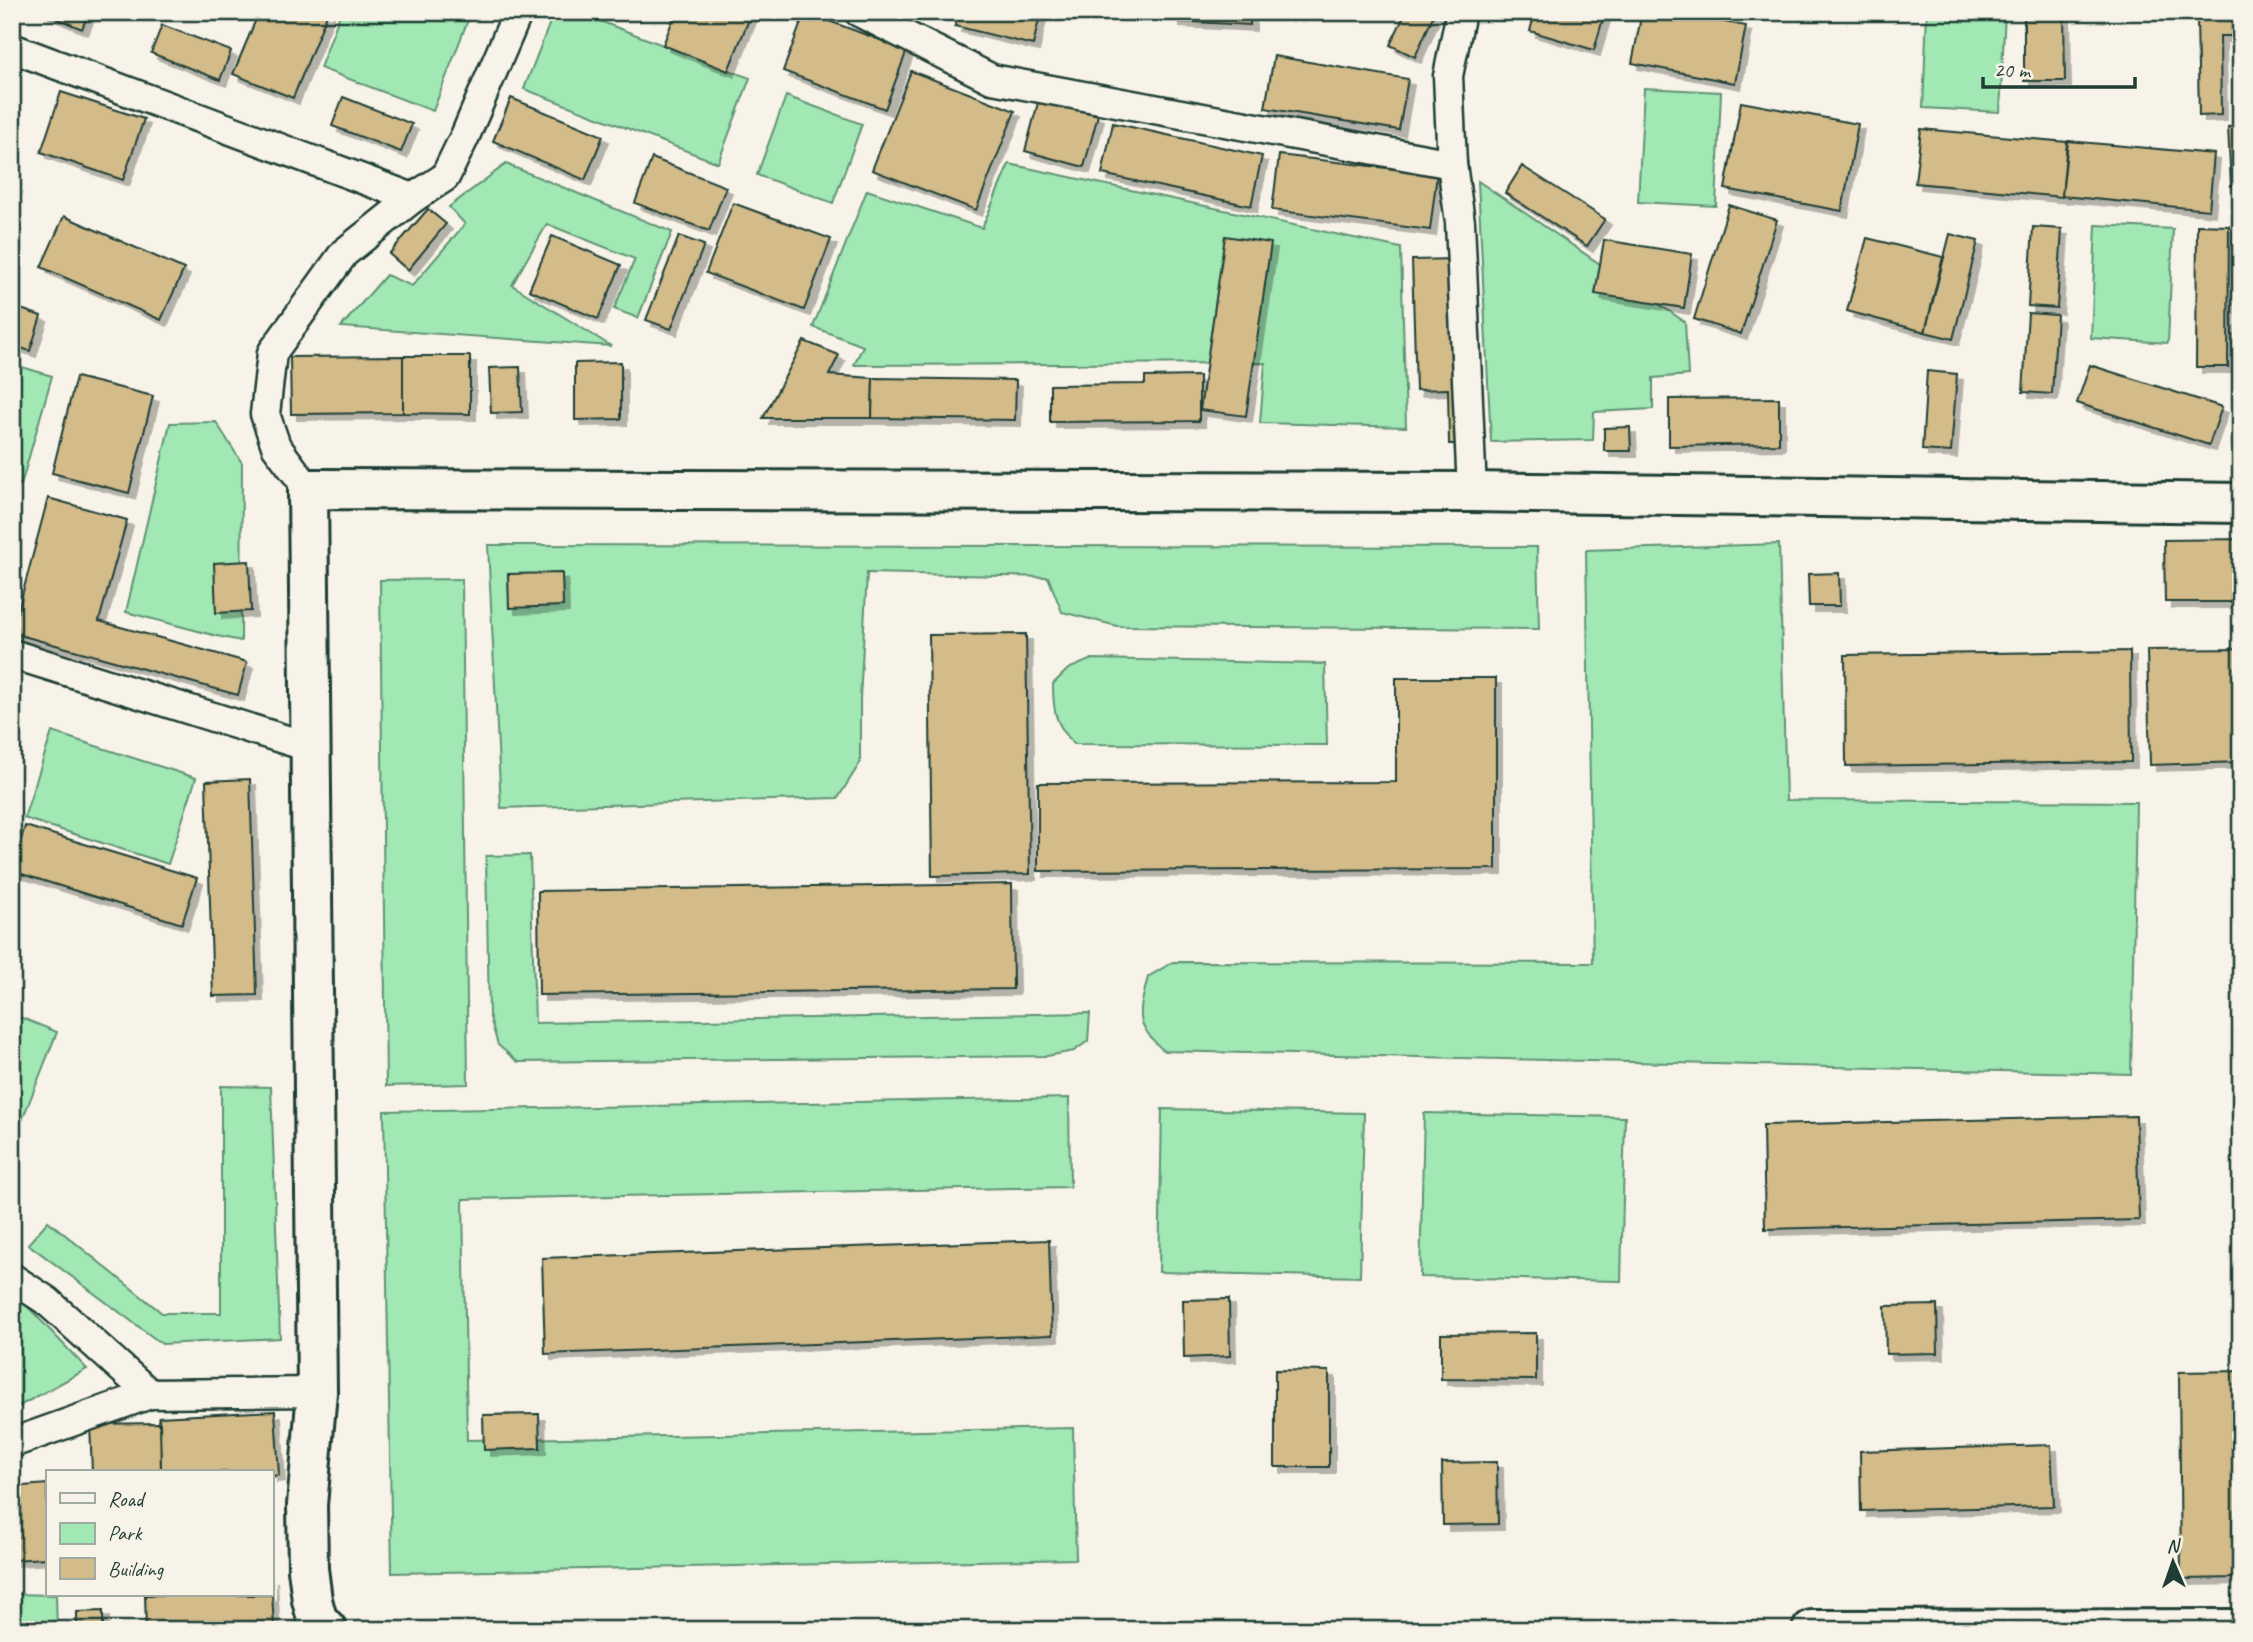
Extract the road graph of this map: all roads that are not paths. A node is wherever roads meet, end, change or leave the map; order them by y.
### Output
1 (518, 12) edge
2 (859, 12) edge
3 (1461, 12) edge
4 (12, 48) edge
5 (1452, 164) junction
6 (413, 198) junction
7 (308, 489) junction
8 (1472, 492) junction
9 (2241, 503) edge
10 (12, 654) edge
11 (312, 748) junction
12 (12, 1278) edge
13 (317, 1392) junction
14 (150, 1394) junction
15 (12, 1443) edge
16 (2198, 1629) edge
17 (2241, 1629) edge
18 (327, 1630) edge
19 (1812, 1630) edge

1 - 6 lane
2 - 5 lane
3 - 5 lane
4 - 6 lane
5 - 8 lane
6 - 7 lane
7 - 8 street
7 - 11 street
8 - 9 street
10 - 11 lane
11 - 13 street
12 - 14 lane
13 - 14 lane
13 - 18 street
14 - 15 lane
16 - 17 street
16 - 19 street

